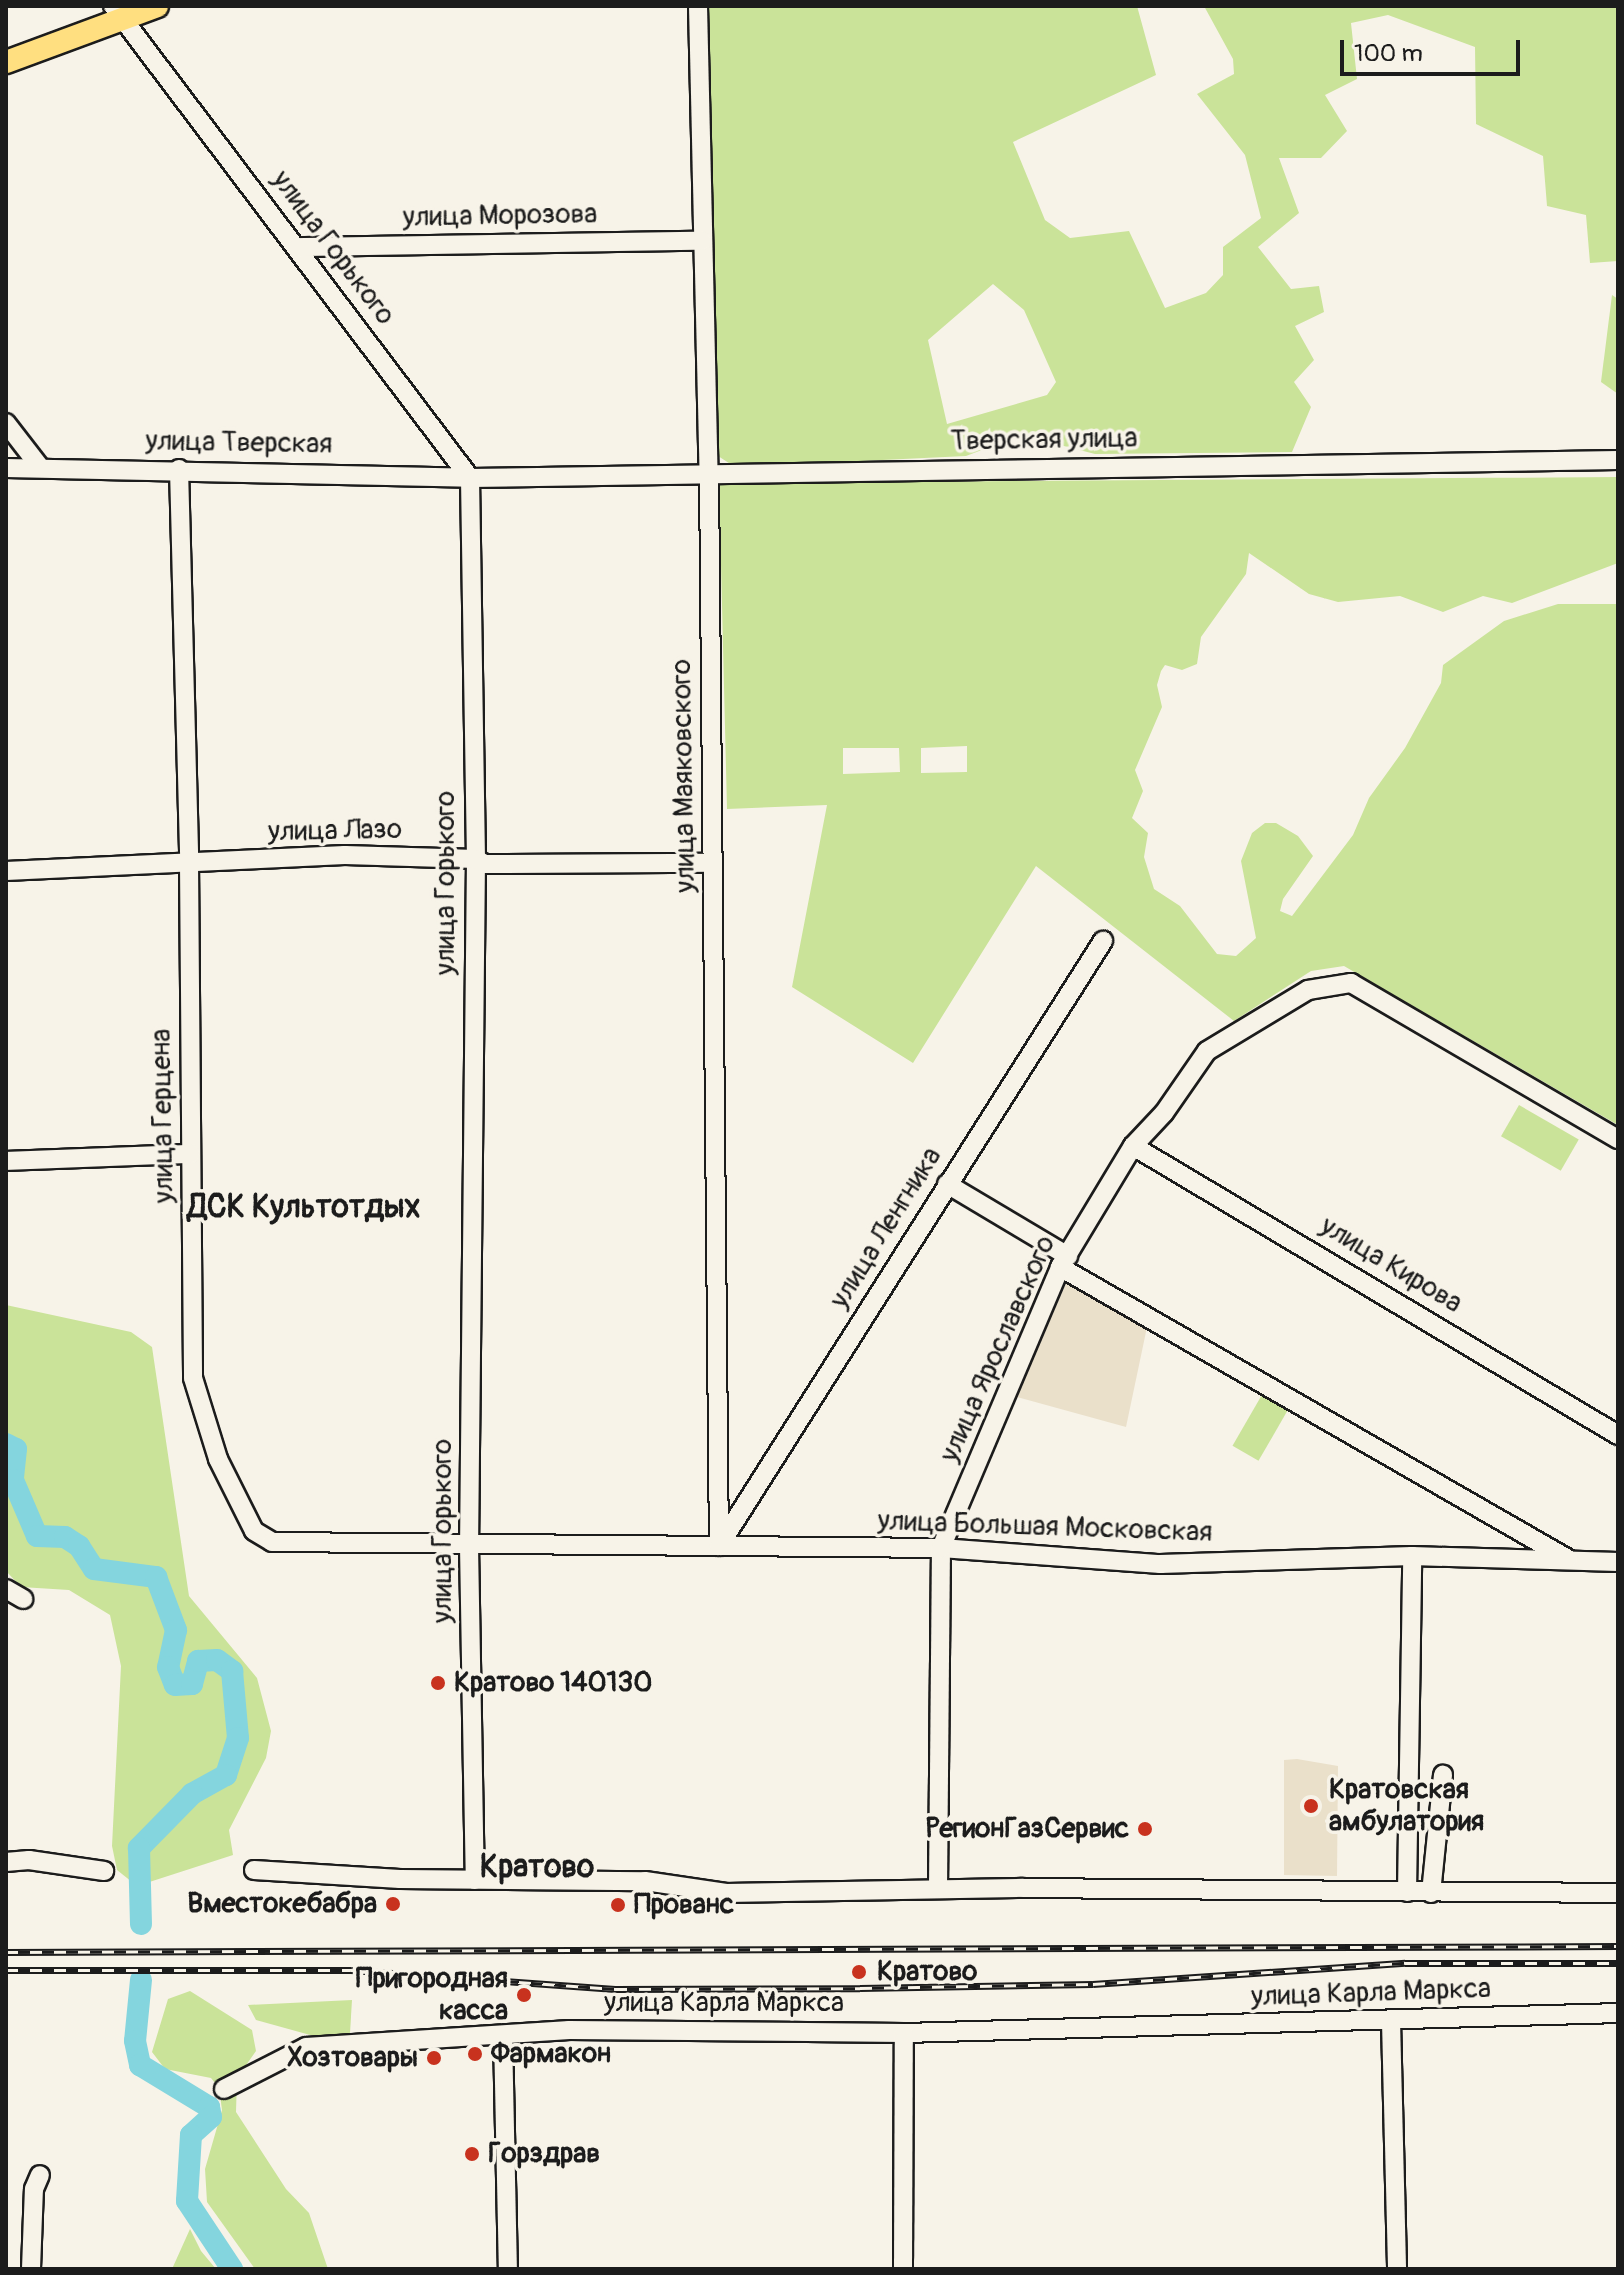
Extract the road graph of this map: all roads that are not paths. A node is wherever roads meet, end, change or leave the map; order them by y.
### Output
1 (157, 6) edge
2 (698, 6) edge
3 (121, 11) edge
4 (6, 62) edge
5 (702, 241) junction
6 (298, 247) junction
7 (6, 423) edge
8 (1618, 460) edge
9 (40, 467) junction
10 (6, 468) edge
11 (179, 469) junction
12 (709, 473) junction
13 (470, 478) junction
14 (476, 859) junction
15 (189, 863) junction
16 (713, 863) junction
17 (6, 871) edge
18 (1103, 941) dead end
19 (1618, 1139) edge
20 (1133, 1146) junction
21 (191, 1154) junction
22 (6, 1161) edge
23 (947, 1184) junction
24 (1064, 1262) junction
25 (1618, 1435) edge
26 (469, 1546) junction
27 (719, 1546) junction
28 (941, 1548) junction
29 (1412, 1556) junction
30 (1570, 1561) junction
31 (1618, 1562) edge
32 (6, 1589) edge
33 (23, 1599) dead end
34 (1443, 1775) dead end
35 (6, 1862) edge
36 (254, 1870) dead end
37 (104, 1871) dead end
38 (475, 1880) junction
39 (938, 1889) junction
40 (1407, 1892) junction
41 (1431, 1893) junction
42 (1618, 1893) edge
43 (1618, 2013) edge
44 (1391, 2021) junction
45 (904, 2033) junction
46 (503, 2035) junction
47 (224, 2089) dead end
48 (40, 2175) dead end
49 (31, 2269) edge
50 (508, 2269) edge
51 (903, 2269) edge
52 (1397, 2269) edge

1 - 3 main road
2 - 5 street, улица Маяковского
3 - 4 main road
3 - 6 street, улица Горького
5 - 6 street, улица Морозова
5 - 12 street, улица Маяковского
6 - 13 street, улица Горького
7 - 9 street
8 - 12 street, Тверская улица
9 - 10 street, улица Тверская
9 - 11 street, улица Тверская
11 - 13 street, улица Тверская
11 - 15 street, улица Герцена
12 - 13 street, Тверская улица
12 - 16 street, улица Маяковского
13 - 14 street, улица Горького
14 - 15 street, улица Лазо
14 - 16 street, улица Лазо
14 - 26 street, улица Горького
15 - 17 street, улица Лазо
15 - 21 street, улица Герцена
16 - 27 street, улица Маяковского
18 - 23 street, улица Ленгника
19 - 20 street, улица Ярославского
20 - 24 street, улица Ярославского
20 - 25 street, улица Кирова
21 - 22 street
21 - 26 street, улица Герцена
23 - 24 street
23 - 27 street, улица Ленгника
24 - 28 street, улица Ярославского
24 - 30 street
26 - 27 street, улица Большая Московская
26 - 38 street, улица Горького
27 - 28 street, улица Большая Московская
28 - 29 street, улица Большая Московская
28 - 39 street, улица Ярославского
29 - 30 street, улица Большая Московская
29 - 40 street
30 - 31 street, улица Большая Московская
32 - 33 street
34 - 41 street
35 - 37 street
36 - 38 street
38 - 39 street
39 - 40 street
40 - 41 street
41 - 42 street
43 - 44 street, улица Карла Маркса
44 - 45 street, улица Карла Маркса
44 - 52 street
45 - 46 street, улица Карла Маркса
45 - 51 street
46 - 47 street, улица Карла Маркса
46 - 50 street
48 - 49 street

